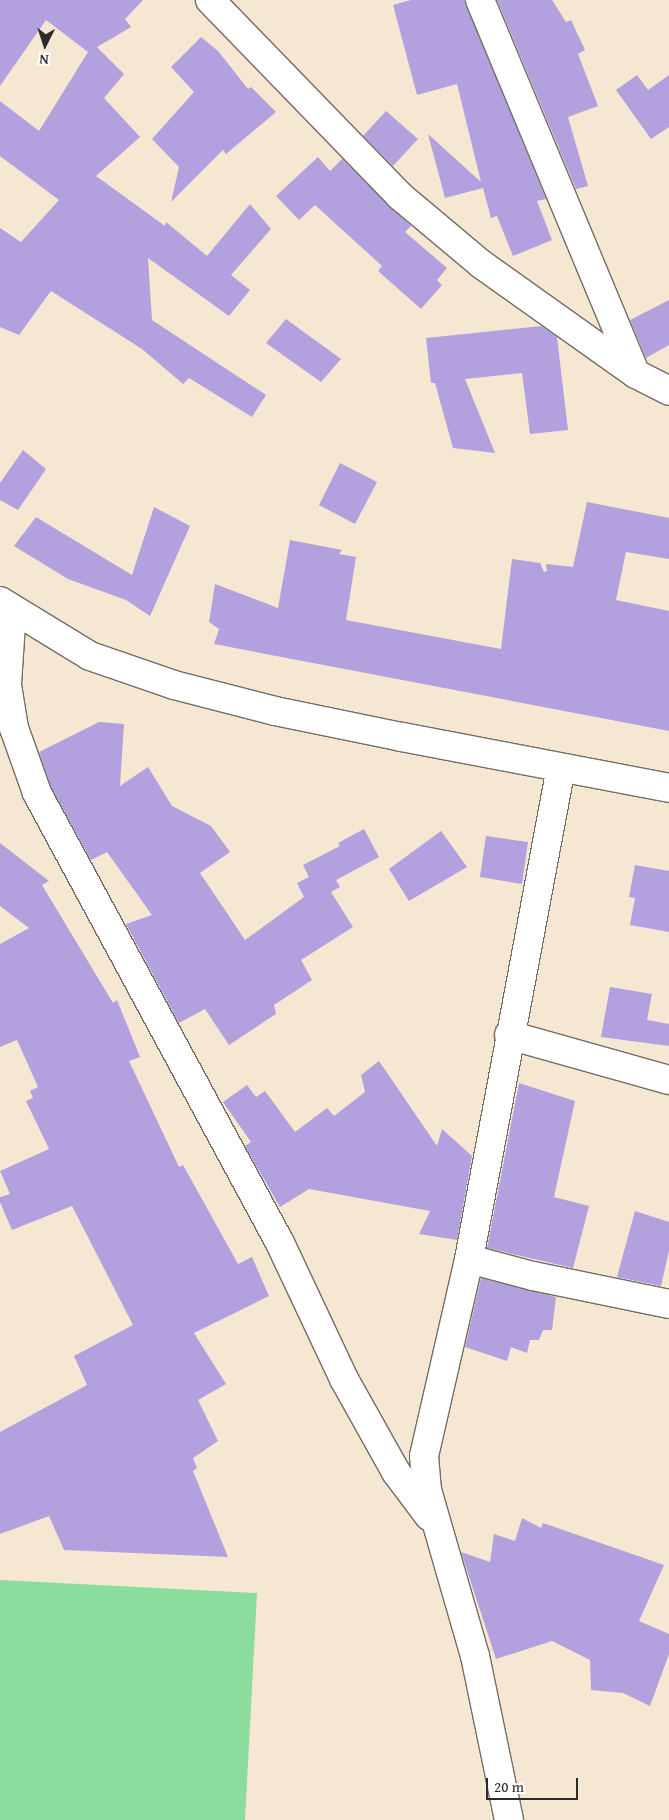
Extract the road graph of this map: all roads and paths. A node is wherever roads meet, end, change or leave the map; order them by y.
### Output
1 (210, 0) edge
2 (480, 0) edge
3 (636, 374) junction
4 (669, 391) edge
5 (6, 605) edge
6 (561, 768) junction
7 (669, 788) edge
8 (509, 1036) junction
9 (669, 1080) edge
10 (469, 1259) junction
11 (669, 1304) edge
12 (436, 1525) junction
13 (509, 1820) edge

1 - 3 street
2 - 3 street
3 - 4 street
5 - 6 street
5 - 12 street
6 - 7 street
6 - 8 street
8 - 9 street
8 - 10 street
10 - 11 street
10 - 12 street
12 - 13 street

